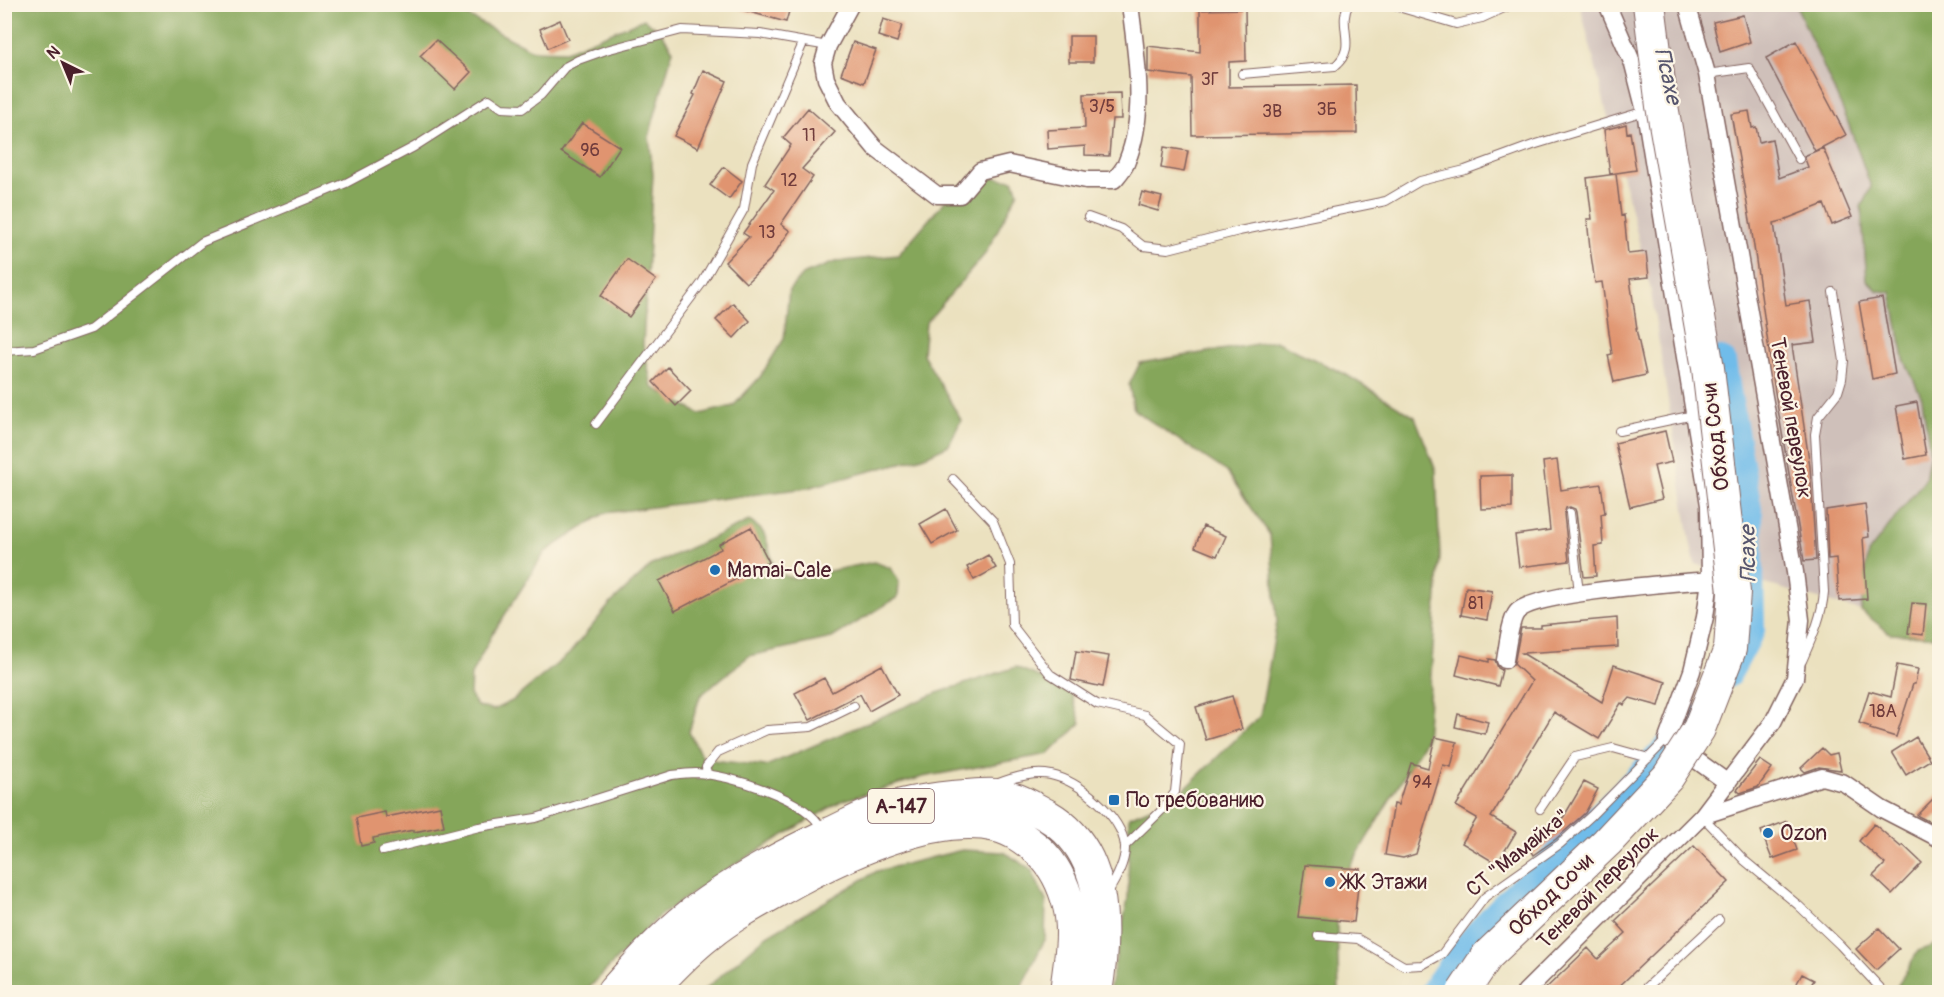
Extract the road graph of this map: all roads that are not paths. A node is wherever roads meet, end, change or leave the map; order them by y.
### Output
1 (851, 4) edge
2 (1130, 4) edge
3 (1349, 4) edge
4 (1388, 4) edge
5 (1513, 4) edge
6 (1607, 4) edge
7 (1649, 4) edge
8 (1687, 4) edge
9 (803, 43) junction
10 (828, 46) junction
11 (1242, 74) dead end
12 (1707, 74) junction
13 (1645, 111) junction
14 (1799, 159) dead end
15 (1088, 217) dead end
16 (1833, 292) dead end
17 (4, 351) edge
18 (1694, 415) junction
19 (596, 424) dead end
20 (1619, 431) dead end
21 (953, 479) dead end
22 (1570, 513) dead end
23 (1710, 580) junction
24 (1579, 593) junction
25 (1505, 660) dead end
26 (1795, 678) junction
27 (854, 706) dead end
28 (1667, 739) junction
29 (1649, 758) junction
30 (707, 775) junction
31 (1728, 783) junction
32 (969, 796) junction
33 (1540, 809) dead end
34 (1702, 816) junction
35 (825, 836) junction
36 (1940, 839) edge
37 (1125, 846) junction
38 (384, 851) dead end
39 (1101, 905) junction
40 (1719, 920) dead end
41 (1318, 936) dead end
42 (613, 993) edge
43 (649, 993) edge
44 (1066, 993) edge
45 (1096, 993) edge
46 (1463, 993) edge
47 (1525, 993) edge
48 (1642, 993) edge
49 (1884, 993) edge

1 - 10 street
2 - 10 street
3 - 11 lane
4 - 5 lane
6 - 13 street
7 - 46 highway, Обход Сочи, bridge
8 - 12 street, Теневой переулок
9 - 10 lane
9 - 17 lane
9 - 19 lane
12 - 14 lane
12 - 26 street, Теневой переулок
13 - 15 lane
13 - 18 street
16 - 26 lane
18 - 20 lane
18 - 23 street
21 - 37 lane
22 - 24 lane
23 - 24 street
23 - 28 street
24 - 25 street
26 - 31 street, Теневой переулок
27 - 30 lane
28 - 29 lane, СТ "Мамайка"
28 - 31 street
29 - 33 lane
29 - 41 lane, СТ "Мамайка"
30 - 35 lane
30 - 38 lane
31 - 34 street, Теневой переулок
32 - 35 highway, А-147
32 - 37 lane
32 - 39 highway, А-147
34 - 36 street, Теневой переулок
34 - 47 street, Теневой переулок
34 - 49 lane
35 - 42 highway, А-147
37 - 39 lane
39 - 45 highway, А-147
40 - 48 lane
43 - 44 highway, А-147

